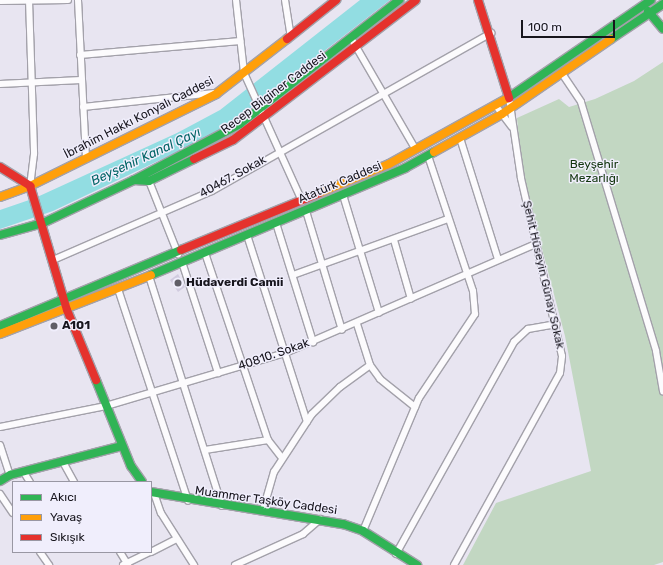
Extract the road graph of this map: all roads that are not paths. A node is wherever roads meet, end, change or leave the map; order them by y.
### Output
1 (30, 0) edge
2 (68, 0) edge
3 (78, 0) edge
4 (236, 0) edge
5 (285, 0) edge
6 (336, 0) edge
7 (399, 0) edge
8 (416, 0) edge
9 (478, 0) edge
10 (651, 0) edge
11 (0, 1) edge
12 (663, 4) edge
13 (643, 6) junction
14 (651, 14) junction
15 (662, 24) edge
16 (491, 33) junction
17 (290, 36) junction
18 (351, 38) junction
19 (240, 41) junction
20 (358, 45) junction
21 (80, 55) junction
22 (244, 73) junction
23 (563, 75) junction
24 (81, 80) junction
25 (0, 84) edge
26 (31, 85) junction
27 (218, 92) junction
28 (385, 92) junction
29 (509, 98) junction
30 (496, 106) junction
31 (83, 107) junction
32 (513, 107) junction
33 (261, 114) junction
34 (502, 114) junction
35 (512, 126) junction
36 (460, 138) junction
37 (416, 150) junction
38 (279, 152) junction
39 (428, 156) junction
40 (86, 159) junction
41 (0, 167) edge
42 (134, 180) junction
43 (149, 181) junction
44 (30, 186) junction
45 (343, 195) junction
46 (0, 197) edge
47 (302, 201) junction
48 (161, 211) junction
49 (306, 211) junction
50 (448, 219) junction
51 (43, 221) junction
52 (276, 223) junction
53 (0, 235) edge
54 (247, 235) junction
55 (394, 240) junction
56 (536, 244) junction
57 (205, 253) junction
58 (361, 253) junction
59 (178, 254) junction
60 (498, 259) junction
61 (53, 260) junction
62 (182, 262) junction
63 (322, 265) junction
64 (293, 275) junction
65 (466, 275) junction
66 (149, 276) junction
67 (118, 289) junction
68 (411, 298) junction
69 (65, 302) junction
70 (67, 310) junction
71 (379, 313) junction
72 (357, 324) junction
73 (557, 324) junction
74 (0, 326) edge
75 (342, 330) junction
76 (0, 334) edge
77 (313, 342) junction
78 (285, 353) junction
79 (370, 365) junction
80 (242, 366) junction
81 (218, 373) junction
82 (184, 383) junction
83 (663, 391) edge
84 (151, 392) junction
85 (106, 406) junction
86 (415, 407) junction
87 (307, 422) junction
88 (0, 427) edge
89 (268, 440) junction
90 (0, 445) edge
91 (122, 446) junction
92 (205, 450) junction
93 (282, 458) junction
94 (63, 462) junction
95 (23, 471) junction
96 (10, 475) junction
97 (0, 481) edge
98 (29, 481) edge
99 (73, 481) edge
100 (141, 481) edge
101 (0, 494) edge
102 (153, 494) edge
103 (188, 501) junction
104 (222, 506) junction
105 (263, 510) junction
106 (12, 512) edge
107 (320, 519) junction
108 (363, 532) junction
109 (176, 539) junction
110 (152, 551) edge
111 (41, 553) edge
112 (120, 553) edge
113 (149, 553) edge
114 (396, 554) junction
115 (126, 564) edge
116 (412, 564) edge
117 (49, 565) edge
118 (194, 565) edge
119 (234, 565) edge
120 (454, 565) edge

1 - 2 street
1 - 11 street
1 - 26 street
3 - 21 street
4 - 19 street
5 - 17 street
6 - 17 street, İbrahim Hakkı Konyalı Caddesi
7 - 18 street, Recep Bilginer Caddesi
8 - 20 street, Recep Bilginer Caddesi
9 - 16 street
10 - 13 street, Atatürk Caddesi
12 - 14 street, Atatürk Caddesi
13 - 14 street
13 - 29 street, Atatürk Caddesi
14 - 15 street
14 - 23 street, Atatürk Caddesi
16 - 28 street, 40467. Sokak
16 - 29 street
17 - 22 street, İbrahim Hakkı Konyalı Caddesi
18 - 20 street
18 - 33 street, Recep Bilginer Caddesi
19 - 21 street
19 - 22 street
20 - 28 street
20 - 33 street, Recep Bilginer Caddesi
21 - 24 street
22 - 27 street, İbrahim Hakkı Konyalı Caddesi
22 - 33 street
23 - 32 street, Atatürk Caddesi
23 - 83 street
24 - 26 street
24 - 31 street
25 - 26 street
26 - 44 street
27 - 31 street
27 - 40 street, İbrahim Hakkı Konyalı Caddesi
28 - 37 street
28 - 38 street, 40467. Sokak
29 - 30 street, Atatürk Caddesi
29 - 32 street
30 - 34 street
30 - 37 street, Atatürk Caddesi
31 - 40 street
32 - 34 street, Atatürk Caddesi
32 - 35 street
33 - 38 street
33 - 42 street, Recep Bilginer Caddesi
33 - 43 street, Recep Bilginer Caddesi
34 - 35 street
34 - 36 street, Atatürk Caddesi
35 - 56 street, Şehit Hüseyin Günay Sokak
36 - 39 street, Atatürk Caddesi
36 - 60 street
37 - 47 street, Atatürk Caddesi
38 - 47 street
38 - 48 street, 40467. Sokak
39 - 45 street, Atatürk Caddesi
39 - 50 street
40 - 44 street, İbrahim Hakkı Konyalı Caddesi
41 - 44 street
42 - 43 street, Recep Bilginer Caddesi
42 - 51 street, Recep Bilginer Caddesi
43 - 48 street
44 - 46 street, İbrahim Hakkı Konyalı Caddesi
44 - 51 street
45 - 49 street, Atatürk Caddesi
45 - 58 street
47 - 59 street, Atatürk Caddesi
48 - 59 street
48 - 61 street, 40467. Sokak
49 - 52 street, Atatürk Caddesi
49 - 63 street
50 - 55 street
50 - 65 street
51 - 53 street, Recep Bilginer Caddesi
51 - 61 street
52 - 54 street, Atatürk Caddesi
52 - 64 street
54 - 57 street, Atatürk Caddesi
54 - 78 street
55 - 58 street
55 - 68 street
56 - 60 street, 40810. Sokak
56 - 73 street, Şehit Hüseyin Günay Sokak
57 - 62 street, Atatürk Caddesi
57 - 80 street
58 - 63 street
58 - 71 street
59 - 69 street, Atatürk Caddesi
60 - 65 street, 40810. Sokak
61 - 69 street
62 - 66 street, Atatürk Caddesi
62 - 81 street
63 - 64 street
63 - 75 street
64 - 77 street
65 - 68 street, 40810. Sokak
65 - 86 street
66 - 67 street, Atatürk Caddesi
66 - 82 street
67 - 70 street, Atatürk Caddesi
67 - 84 street
68 - 71 street, 40810. Sokak
69 - 70 street
69 - 74 street, Atatürk Caddesi
70 - 76 street, Atatürk Caddesi
70 - 85 street
71 - 72 street, 40810. Sokak
72 - 75 street, 40810. Sokak
72 - 79 street
73 - 114 street
73 - 120 street, Şehit Hüseyin Günay Sokak
75 - 77 street, 40810. Sokak
77 - 78 street, 40810. Sokak
78 - 80 street, 40810. Sokak
78 - 87 street
79 - 86 street
79 - 87 street
80 - 81 street, 40810. Sokak
80 - 89 street
81 - 82 street, 40810. Sokak
82 - 84 street, 40810. Sokak
82 - 92 street
84 - 85 street, 40810. Sokak
84 - 103 street
85 - 88 street, 40810. Sokak
85 - 91 street
86 - 108 street
87 - 93 street
89 - 92 street
89 - 93 street
90 - 96 street
91 - 94 street
91 - 100 street
92 - 104 street
93 - 105 street
94 - 95 street
94 - 99 street
95 - 96 street
95 - 98 street
96 - 97 street
101 - 106 street
102 - 103 street, Muammer Taşköy Caddesi
102 - 109 street
103 - 104 street, Muammer Taşköy Caddesi
104 - 105 street, Muammer Taşköy Caddesi
105 - 107 street, Muammer Taşköy Caddesi
107 - 108 street, Muammer Taşköy Caddesi
107 - 119 street
108 - 114 street, Muammer Taşköy Caddesi
109 - 110 street
109 - 118 street
111 - 117 street
112 - 115 street
113 - 115 street
114 - 116 street, Muammer Taşköy Caddesi

